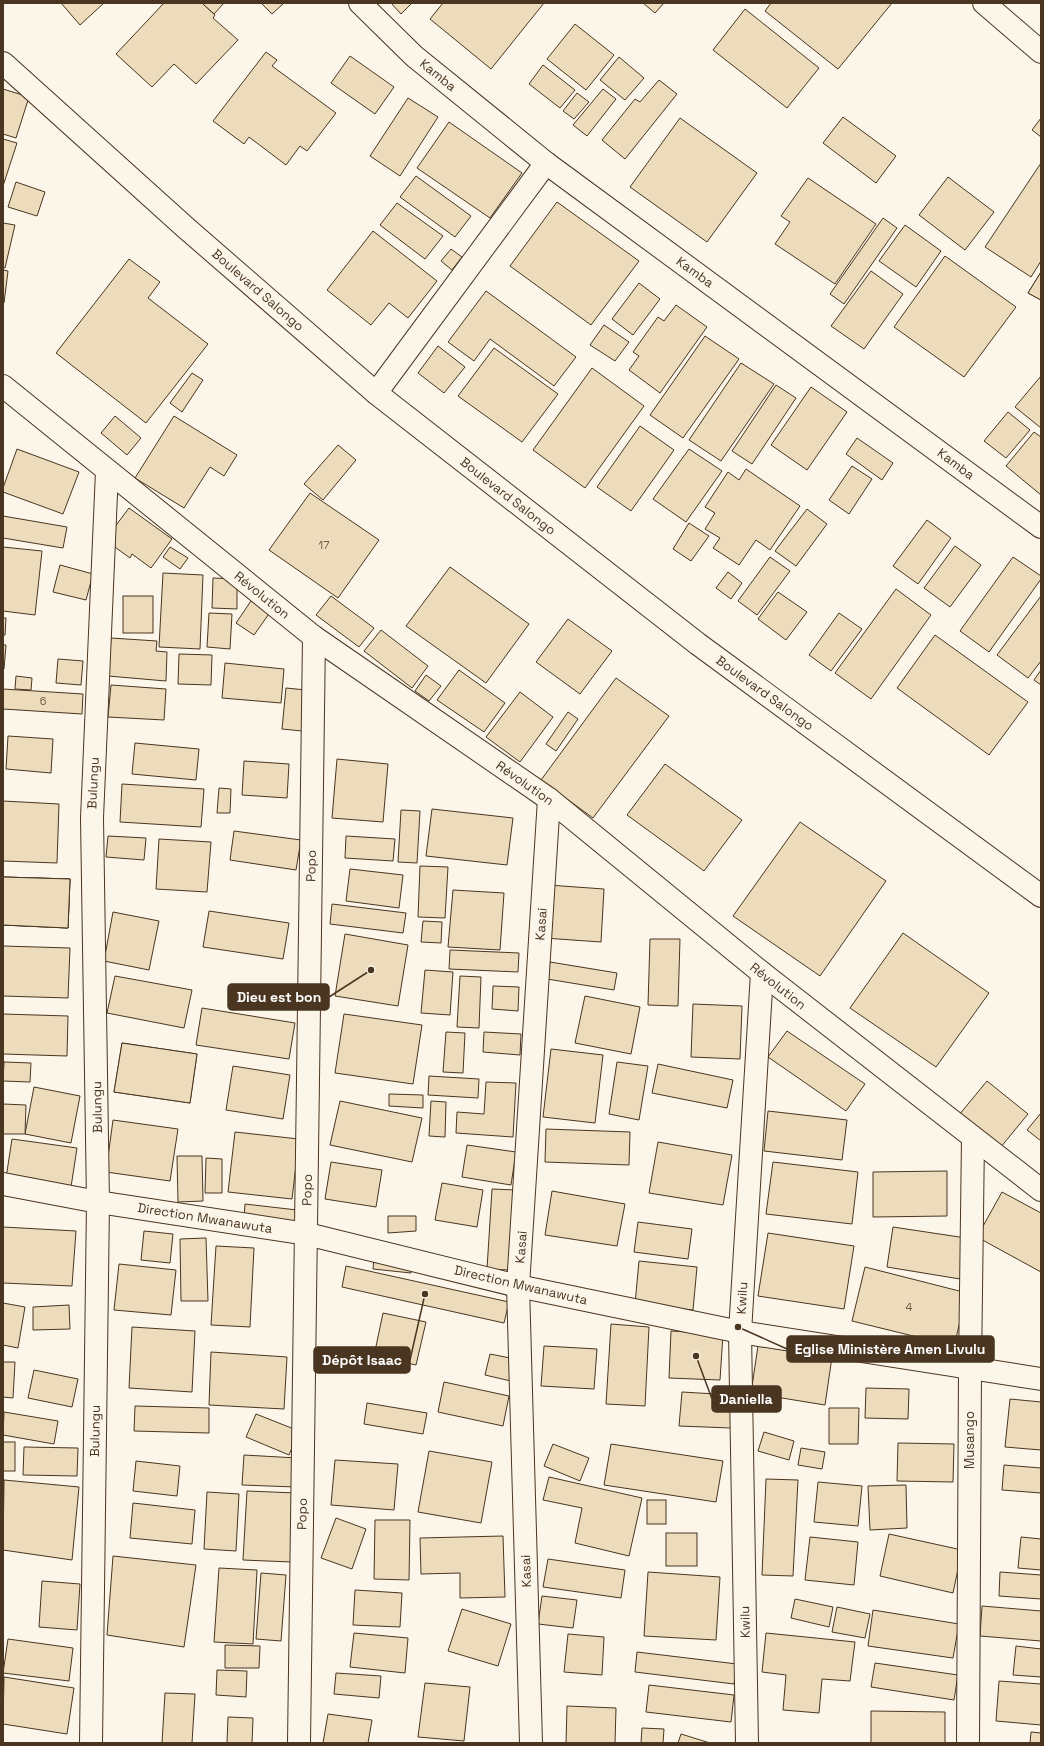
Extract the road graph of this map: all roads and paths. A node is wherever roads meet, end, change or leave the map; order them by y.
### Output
1 (360, 3) edge
2 (984, 3) edge
3 (1041, 52) edge
4 (3, 63) edge
5 (546, 162) junction
6 (3, 386) edge
7 (376, 393) junction
8 (107, 471) junction
9 (1041, 527) edge
10 (314, 637) junction
11 (549, 799) junction
12 (1041, 896) edge
13 (762, 973) junction
14 (973, 1138) junction
15 (3, 1184) edge
16 (1041, 1190) edge
17 (98, 1202) junction
18 (307, 1234) junction
19 (518, 1286) junction
20 (740, 1332) junction
21 (970, 1368) junction
22 (1041, 1379) edge
23 (91, 1743) edge
24 (299, 1743) edge
25 (531, 1743) edge
26 (747, 1743) edge
27 (968, 1743) edge

1 - 5 street, Kamba
2 - 3 street
4 - 7 street, Boulevard Salongo
5 - 7 street
5 - 9 street, Kamba
6 - 8 street, Révolution
7 - 12 street, Boulevard Salongo
8 - 10 street, Révolution
8 - 17 street, Bulungu
10 - 11 street, Révolution
10 - 18 street, Popo
11 - 13 street, Révolution
11 - 19 street, Kasai
13 - 14 street, Révolution
13 - 20 street, Kwilu
14 - 16 street, Révolution
14 - 21 street, Musango
15 - 17 street, Direction Mwanawuta
17 - 18 street, Direction Mwanawuta
17 - 23 street, Bulungu
18 - 19 street, Direction Mwanawuta
18 - 24 street, Popo
19 - 20 street, Direction Mwanawuta
19 - 25 street, Kasai
20 - 21 street, Direction Mwanawuta
20 - 26 street, Kwilu
21 - 22 street, Direction Mwanawuta
21 - 27 street, Musango

